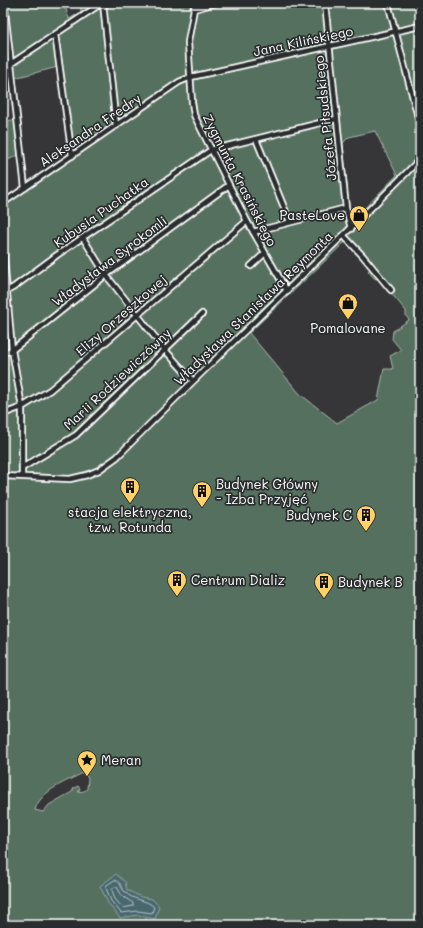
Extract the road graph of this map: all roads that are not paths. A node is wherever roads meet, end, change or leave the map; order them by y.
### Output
1 (4, 3) edge
2 (102, 3) edge
3 (195, 3) edge
4 (216, 3) edge
5 (325, 3) edge
6 (388, 3) edge
7 (194, 9) junction
8 (420, 26) edge
9 (395, 32) junction
10 (55, 34) junction
11 (329, 47) junction
12 (10, 64) junction
13 (3, 69) edge
14 (191, 77) junction
15 (336, 119) junction
16 (420, 125) edge
17 (116, 126) junction
18 (256, 139) junction
19 (211, 150) junction
20 (72, 156) junction
21 (420, 160) edge
22 (228, 185) junction
23 (25, 188) junction
24 (3, 203) edge
25 (346, 208) junction
26 (246, 221) junction
27 (290, 222) junction
28 (351, 229) junction
29 (253, 232) junction
30 (344, 236) junction
31 (83, 238) junction
32 (3, 248) edge
33 (265, 253) junction
34 (251, 266) dead end
35 (106, 276) junction
36 (391, 290) dead end
37 (5, 291) edge
38 (287, 291) junction
39 (137, 314) junction
40 (202, 314) dead end
41 (12, 350) junction
42 (165, 350) junction
43 (3, 353) edge
44 (193, 381) junction
45 (22, 407) junction
46 (3, 414) edge
47 (22, 468) junction
48 (3, 476) edge
49 (22, 476) junction

1 - 12 street
2 - 10 street
2 - 17 street
3 - 7 street, Zygmunta Krasińskiego
4 - 7 street
5 - 11 street, Józefa Piłsudskiego
6 - 9 street
7 - 14 street, Zygmunta Krasińskiego
8 - 9 street, Jana Kilińskiego
9 - 11 street, Jana Kilińskiego
9 - 16 street
10 - 12 street
10 - 20 street
11 - 14 street, Jana Kilińskiego
11 - 15 street, Józefa Piłsudskiego
12 - 13 street
12 - 23 street
14 - 17 street, Aleksandra Fredry
14 - 19 street, Zygmunta Krasińskiego
15 - 18 street
15 - 25 street, Józefa Piłsudskiego
17 - 20 street, Aleksandra Fredry
18 - 19 street
18 - 27 street
19 - 22 street, Zygmunta Krasińskiego
19 - 31 street, Kubusia Puchatka
20 - 23 street, Aleksandra Fredry
21 - 28 street, Władysława Stanisława Reymonta
22 - 26 street, Zygmunta Krasińskiego
22 - 35 street, Władysława Syrokomli
23 - 24 street, Aleksandra Fredry
25 - 27 street
25 - 28 street, Józefa Piłsudskiego
26 - 29 street, Zygmunta Krasińskiego
26 - 39 street, Elizy Orzeszkowej
27 - 29 street
28 - 30 street, Władysława Stanisława Reymonta
29 - 33 street, Zygmunta Krasińskiego
30 - 36 street
30 - 38 street, Władysława Stanisława Reymonta
31 - 35 street
31 - 37 street, Kubusia Puchatka
32 - 37 street
33 - 34 street
33 - 38 street, Zygmunta Krasińskiego
35 - 39 street
35 - 41 street, Władysława Syrokomli
37 - 41 street
38 - 44 street, Władysława Stanisława Reymonta
39 - 42 street
39 - 45 street, Elizy Orzeszkowej
40 - 42 street, Marii Rodziewiczówny
41 - 43 street, Władysława Syrokomli
41 - 45 street
42 - 44 street
42 - 47 street, Marii Rodziewiczówny
44 - 49 street, Władysława Stanisława Reymonta
45 - 46 street, Elizy Orzeszkowej
45 - 47 street
47 - 49 street
48 - 49 street, Władysława Stanisława Reymonta

